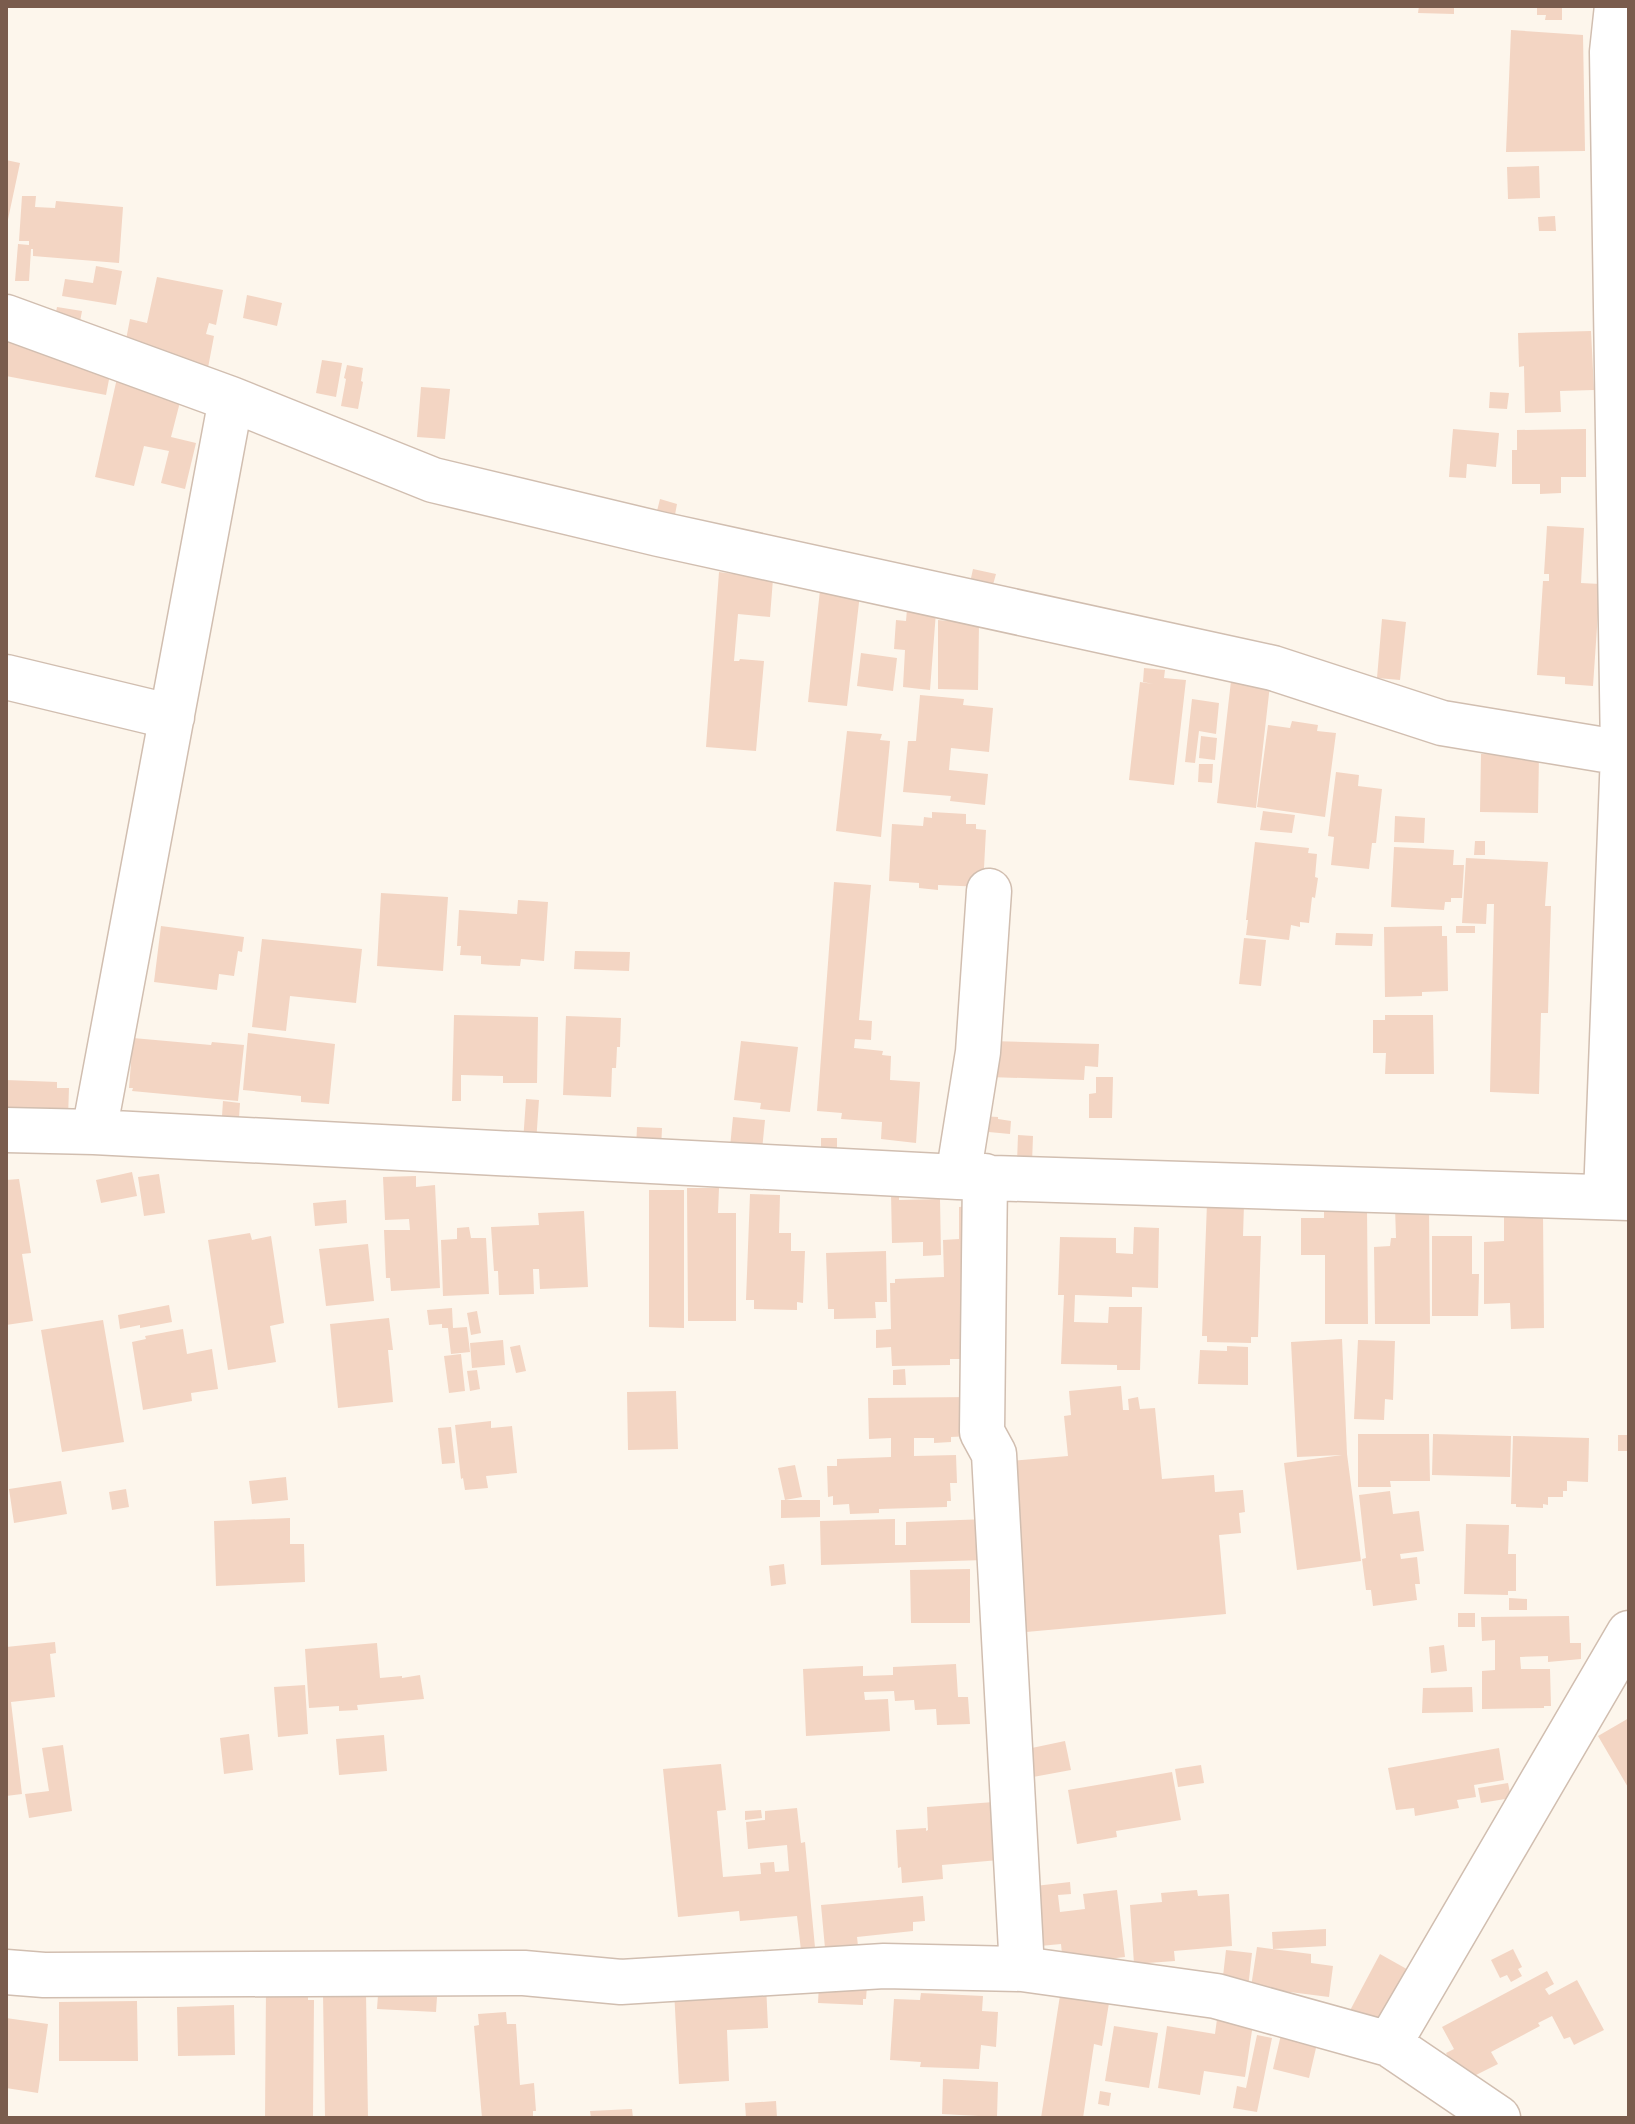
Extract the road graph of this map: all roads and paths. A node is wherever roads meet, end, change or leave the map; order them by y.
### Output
1 (1617, 6) edge
2 (6, 317) edge
3 (231, 399) junction
4 (6, 677) edge
5 (172, 717) junction
6 (1623, 753) junction
7 (989, 891) dead end
8 (6, 1130) edge
9 (94, 1132) junction
10 (972, 1176) junction
11 (1617, 1197) edge
12 (1629, 1633) edge
13 (1022, 1969) junction
14 (6, 1972) edge
15 (1389, 2044) junction
16 (1498, 2118) edge

1 - 6 street
2 - 3 street
3 - 5 street
3 - 6 street
4 - 5 street
5 - 9 street
6 - 11 street
7 - 10 street
8 - 9 street
9 - 10 street
10 - 11 street
10 - 13 street
12 - 15 street
13 - 14 street
13 - 15 street
15 - 16 street

